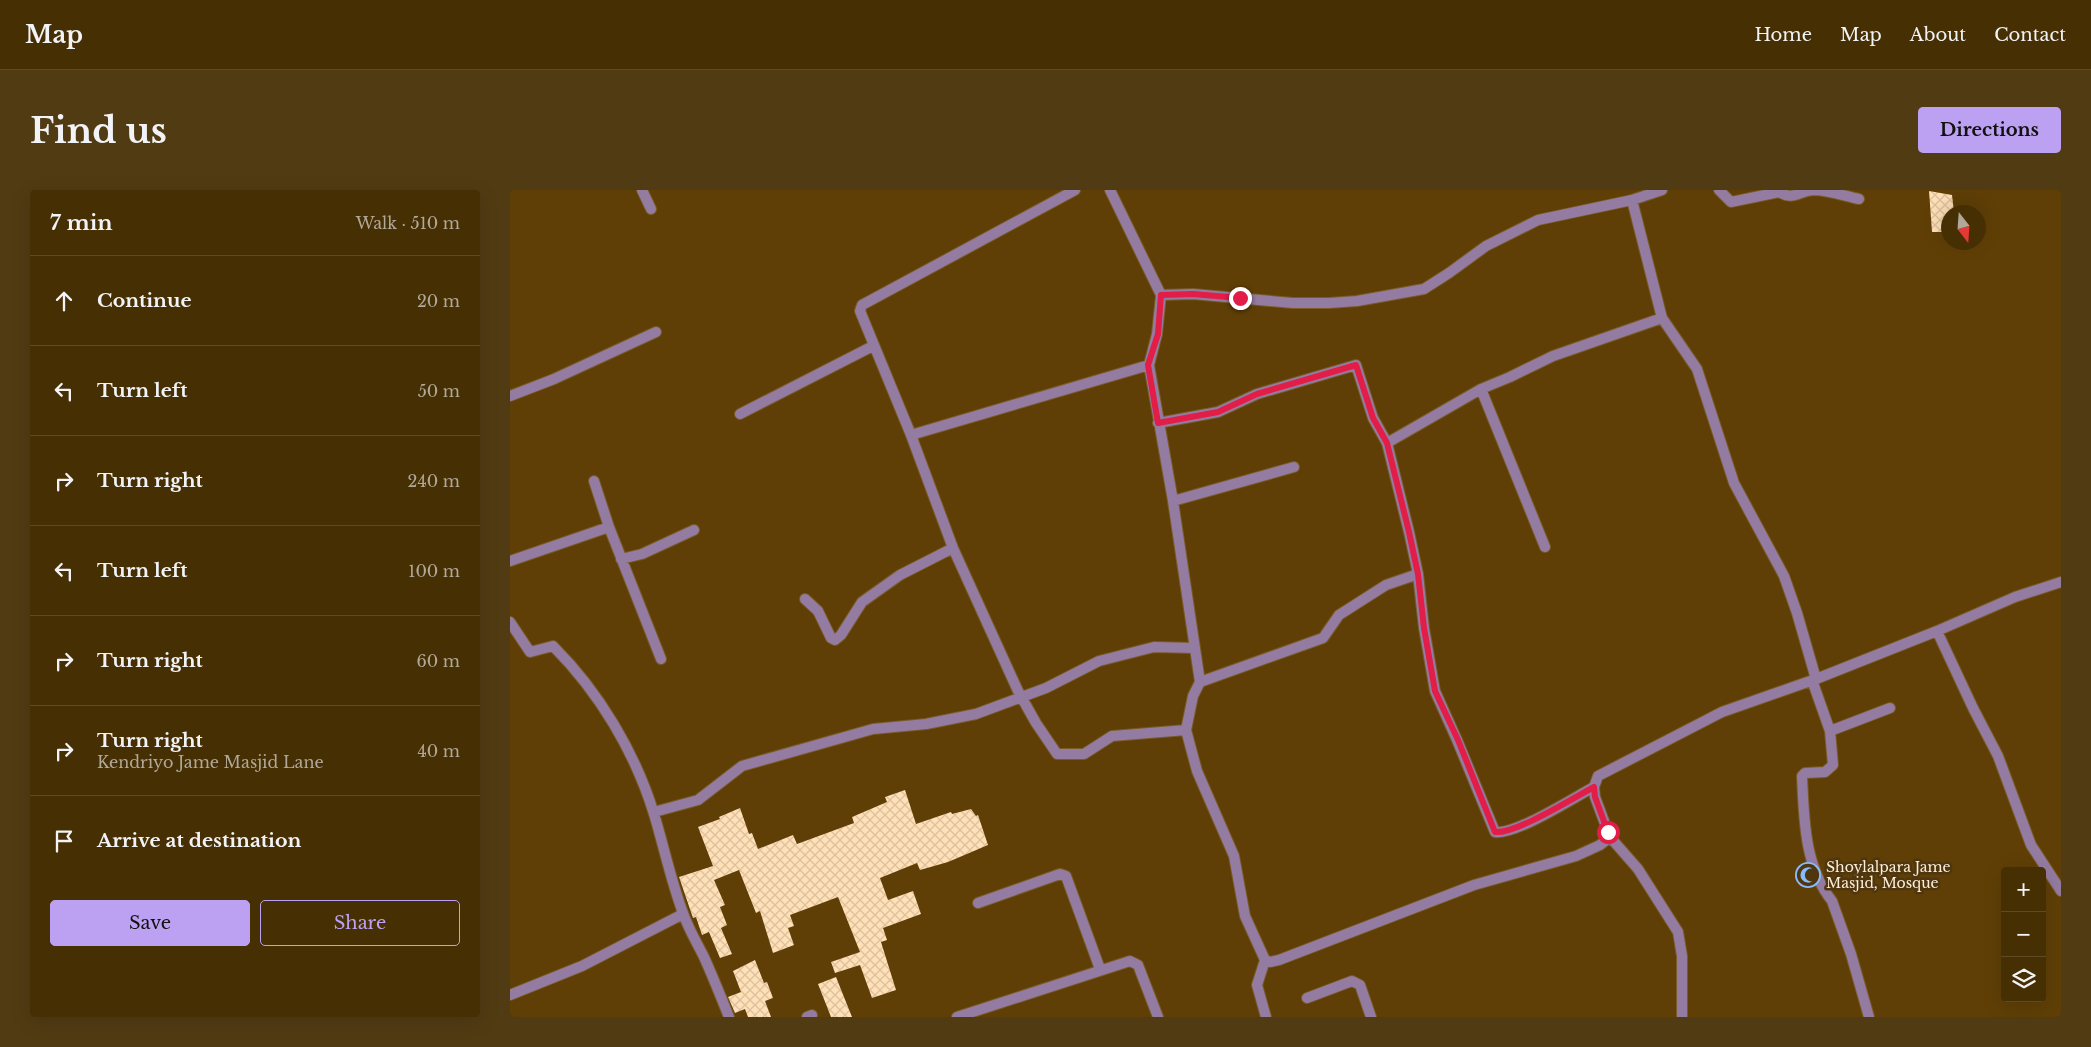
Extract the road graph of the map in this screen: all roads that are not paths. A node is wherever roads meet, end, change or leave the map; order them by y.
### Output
1 (642, 190) edge
2 (1075, 190) edge
3 (1110, 190) edge
4 (1662, 190) edge
5 (1719, 190) edge
6 (1860, 199) dead end
7 (1632, 200) junction
8 (651, 209) dead end
9 (1161, 295) junction
10 (1662, 318) junction
11 (656, 332) dead end
12 (873, 346) junction
13 (1148, 365) junction
14 (1480, 389) junction
15 (510, 396) edge
16 (740, 414) dead end
17 (1158, 423) junction
18 (911, 435) junction
19 (1387, 443) junction
20 (1294, 467) dead end
21 (594, 481) dead end
22 (1174, 501) junction
23 (609, 528) junction
24 (694, 530) dead end
25 (1545, 547) dead end
26 (953, 548) junction
27 (622, 559) junction
28 (510, 561) edge
29 (1418, 574) junction
30 (2061, 582) edge
31 (805, 598) dead end
32 (510, 622) edge
33 (1937, 631) junction
34 (1194, 648) junction
35 (661, 659) dead end
36 (1814, 680) junction
37 (1200, 682) junction
38 (1021, 697) junction
39 (1890, 708) dead end
40 (1186, 730) junction
41 (1830, 731) junction
42 (1594, 787) junction
43 (654, 812) junction
44 (1610, 837) junction
45 (2061, 891) edge
46 (978, 903) dead end
47 (683, 914) junction
48 (1264, 960) junction
49 (1100, 969) junction
50 (510, 995) edge
51 (1307, 998) dead end
52 (729, 1017) edge
53 (957, 1017) edge
54 (1158, 1017) edge
55 (1266, 1017) edge
56 (1371, 1017) edge
57 (1682, 1017) edge
58 (1869, 1017) edge

1 - 8 street
2 - 12 street
3 - 9 street
4 - 7 street
5 - 6 street
7 - 9 street
7 - 10 street
9 - 13 street
10 - 14 street
10 - 36 street
11 - 15 street
12 - 16 street
12 - 18 street
13 - 17 street
13 - 18 street
14 - 19 street
14 - 25 street
17 - 19 street
17 - 22 street
18 - 26 street
19 - 29 street
20 - 22 street
21 - 23 street
22 - 34 street
23 - 27 street
23 - 28 street
24 - 27 street
26 - 31 street
26 - 38 street
27 - 35 street
29 - 37 street
29 - 42 street
30 - 33 street
32 - 43 street
33 - 36 street
33 - 45 street
34 - 37 street
34 - 38 street
36 - 41 street
36 - 42 street
37 - 40 street
38 - 40 street
38 - 43 street
39 - 41 street
40 - 48 street
41 - 58 street
42 - 44 street
43 - 47 street
44 - 48 street
44 - 57 street
46 - 49 street
47 - 50 street
47 - 52 street
48 - 55 street
49 - 53 street
49 - 54 street
51 - 56 street

